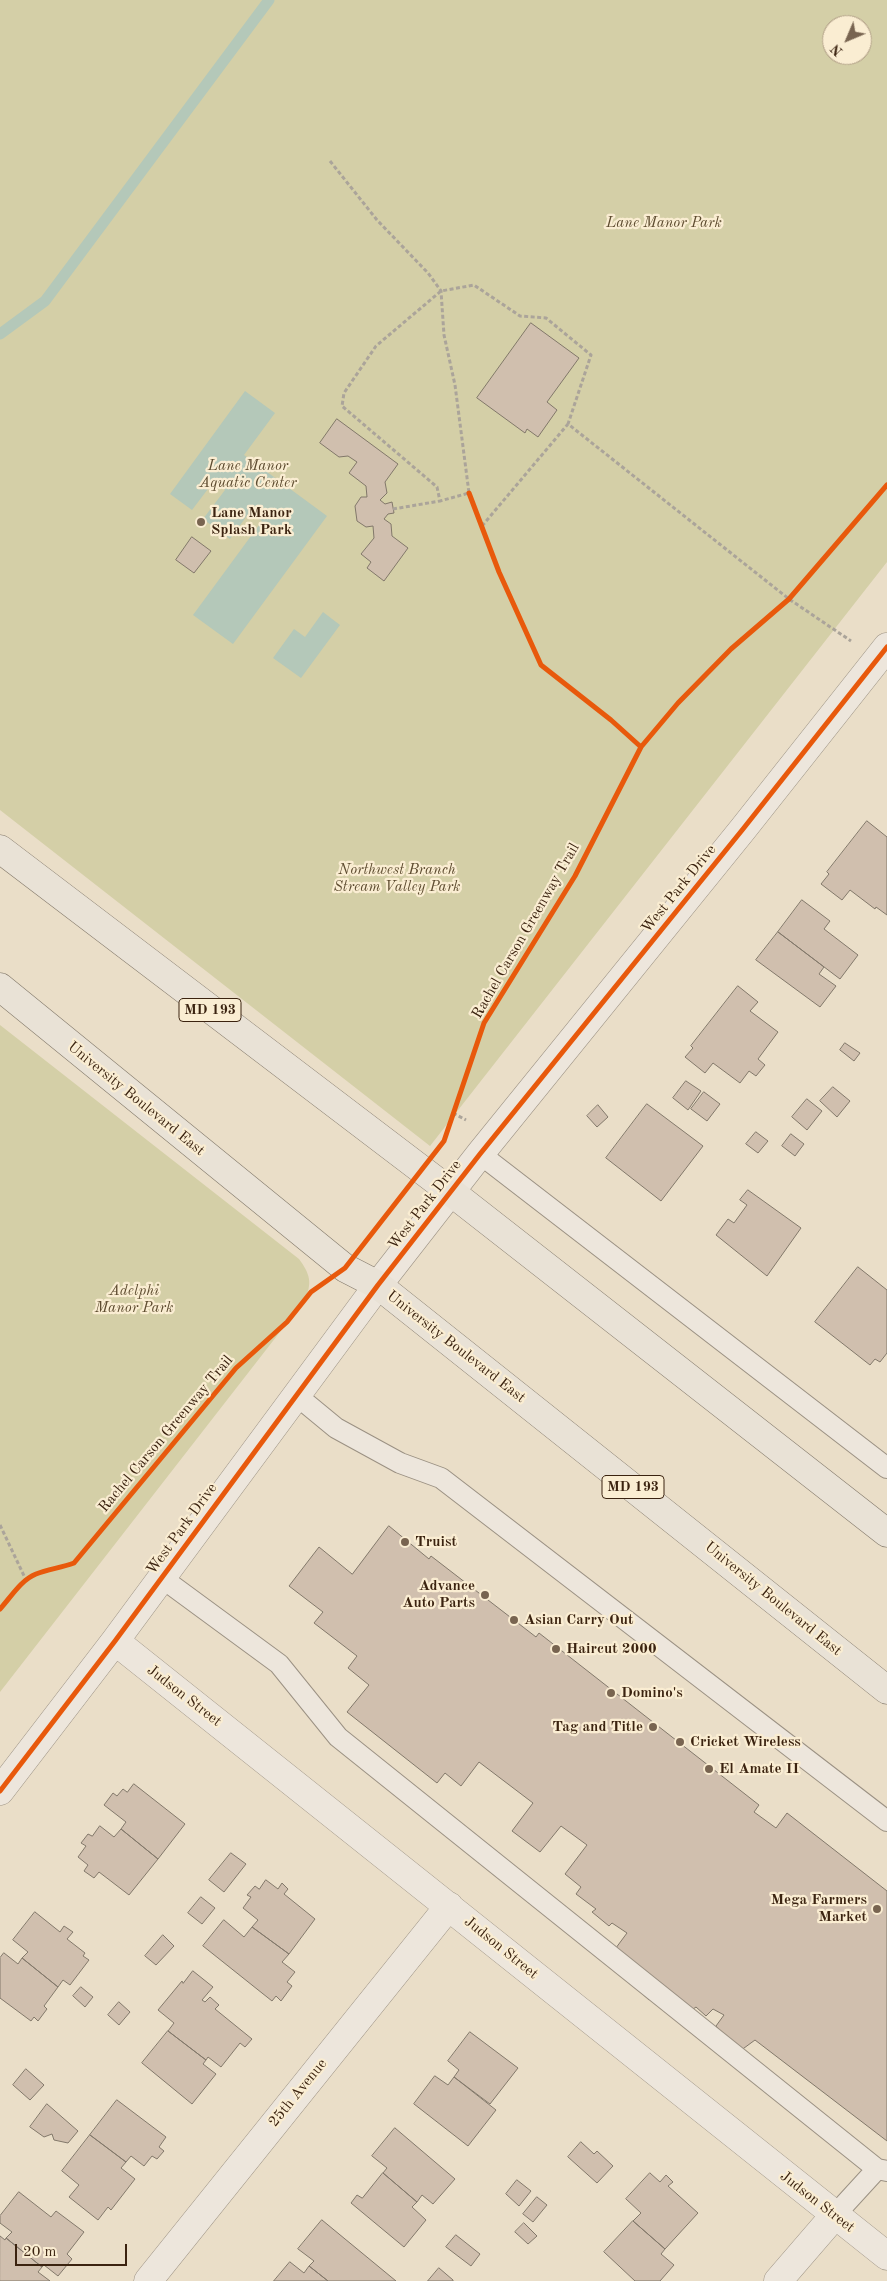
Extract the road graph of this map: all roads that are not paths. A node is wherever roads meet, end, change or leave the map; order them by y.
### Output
1 (882, 653) edge
2 (0, 849) edge
3 (0, 988) edge
4 (480, 1154) junction
5 (451, 1192) junction
6 (378, 1285) junction
7 (296, 1395) junction
8 (887, 1468) edge
9 (887, 1533) edge
10 (162, 1578) junction
11 (115, 1641) junction
12 (887, 1690) edge
13 (0, 1791) edge
14 (887, 1821) edge
15 (448, 1906) junction
16 (882, 2170) edge
17 (834, 2216) junction
18 (887, 2256) edge
19 (148, 2281) edge
20 (778, 2281) edge

1 - 4 street, West Park Drive
2 - 5 main road, MD 193
3 - 6 main road, University Boulevard East / MD 193
4 - 5 street, West Park Drive
4 - 8 lane
5 - 6 street, West Park Drive
5 - 9 main road, MD 193
6 - 7 street, West Park Drive
6 - 12 main road, University Boulevard East / MD 193
7 - 10 street, West Park Drive
7 - 14 lane
10 - 11 street, West Park Drive
10 - 16 lane
11 - 13 street, West Park Drive
11 - 15 street, Judson Street
15 - 17 street, Judson Street
15 - 19 street, 25th Avenue
16 - 17 lane
17 - 18 street, Judson Street
17 - 20 street

